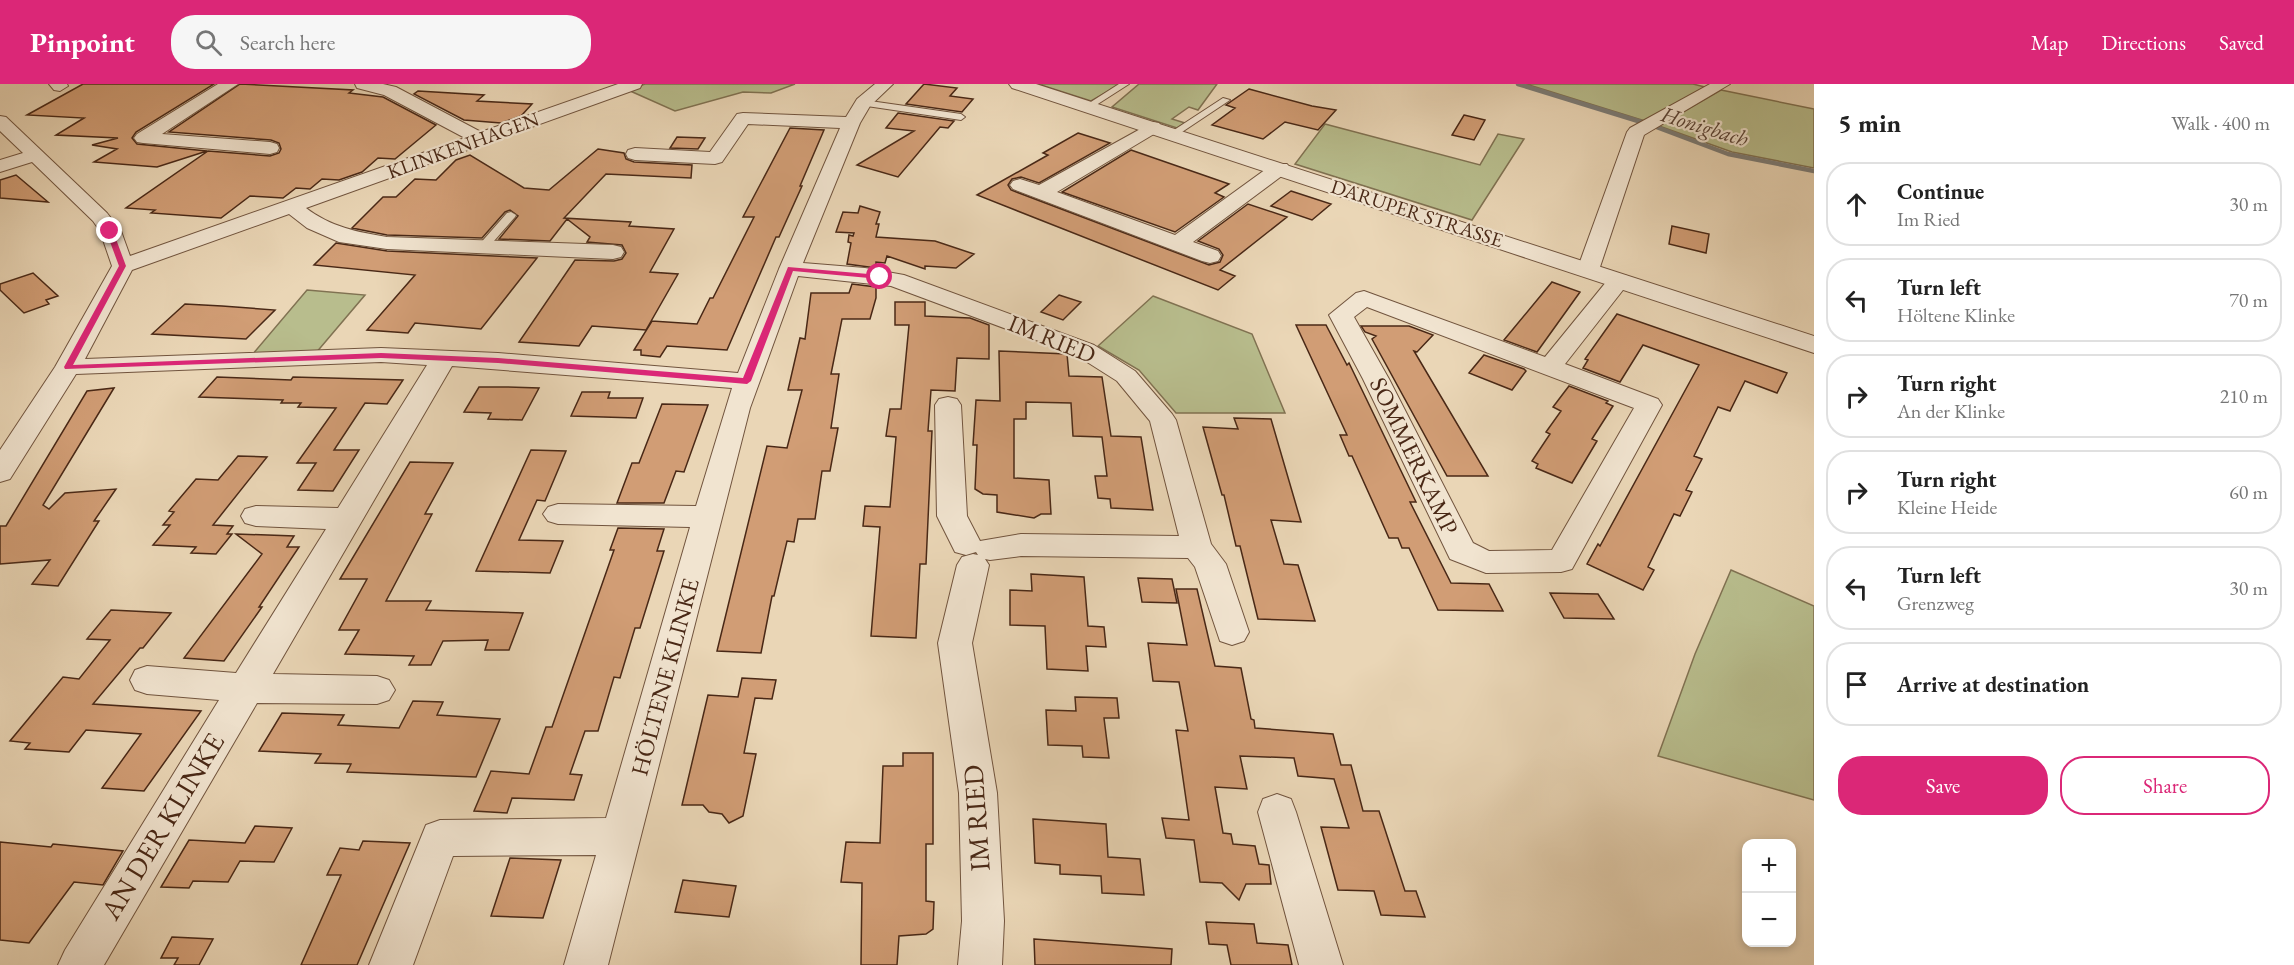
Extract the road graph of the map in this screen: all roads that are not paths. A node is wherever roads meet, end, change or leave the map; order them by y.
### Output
1 (230, 84) edge
2 (363, 84) edge
3 (633, 84) edge
4 (1018, 84) edge
5 (1125, 84) edge
6 (1722, 84) edge
7 (871, 96) edge
8 (1226, 100) dead end
9 (1087, 107) junction
10 (961, 117) dead end
11 (0, 121) edge
12 (1163, 130) junction
13 (480, 139) junction
14 (270, 148) dead end
15 (635, 154) dead end
16 (35, 155) junction
17 (0, 166) edge
18 (1280, 168) junction
19 (1020, 185) dead end
20 (1042, 192) junction
21 (293, 207) junction
22 (511, 214) dead end
23 (1178, 243) junction
24 (482, 249) junction
25 (613, 252) dead end
26 (1210, 256) dead end
27 (123, 266) junction
28 (790, 269) junction
29 (1588, 270) junction
30 (1619, 281) junction
31 (1814, 345) edge
32 (444, 358) junction
33 (68, 367) junction
34 (1550, 368) junction
35 (747, 381) junction
36 (948, 405) dead end
37 (0, 472) edge
38 (558, 514) dead end
39 (256, 516) dead end
40 (709, 517) junction
41 (345, 519) junction
42 (1197, 547) junction
43 (976, 553) junction
44 (1232, 632) dead end
45 (147, 680) dead end
46 (244, 688) junction
47 (377, 690) dead end
48 (1277, 812) dead end
49 (620, 836) junction
50 (80, 965) edge
51 (391, 965) edge
52 (586, 965) edge
53 (980, 965) edge
54 (1321, 965) edge

1 - 14 street
2 - 13 street
3 - 13 street, KLINKENHAGEN
4 - 9 street, DARUPER STRASSE
5 - 9 lane
6 - 29 street
7 - 10 lane
7 - 15 street
7 - 28 street, HÖLTENE KLINKE
8 - 12 lane
9 - 12 street, DARUPER STRASSE
11 - 16 street
12 - 18 street, DARUPER STRASSE
12 - 20 street
13 - 21 street, KLINKENHAGEN
16 - 17 street
16 - 27 street
18 - 23 street
18 - 29 street, DARUPER STRASSE
19 - 20 street
20 - 23 street
21 - 24 street
21 - 27 street, KLINKENHAGEN
22 - 24 lane
23 - 26 street
24 - 25 street
27 - 33 street
28 - 35 street, HÖLTENE KLINKE
28 - 42 street, IM RIED
29 - 30 street, DARUPER STRASSE
30 - 31 street, DARUPER STRASSE
30 - 34 street
32 - 33 street
32 - 35 street
32 - 41 street, AN DER KLINKE
33 - 37 street
34 - 34 street, SOMMERKAMP
35 - 40 street, HÖLTENE KLINKE
36 - 43 street
38 - 40 street
39 - 41 street
40 - 49 street, HÖLTENE KLINKE
41 - 46 street, AN DER KLINKE
42 - 43 street
42 - 44 street, IM RIED
43 - 53 street, IM RIED
45 - 46 street
46 - 47 street
46 - 50 street, AN DER KLINKE
48 - 54 street
49 - 51 street
49 - 52 street, HÖLTENE KLINKE

